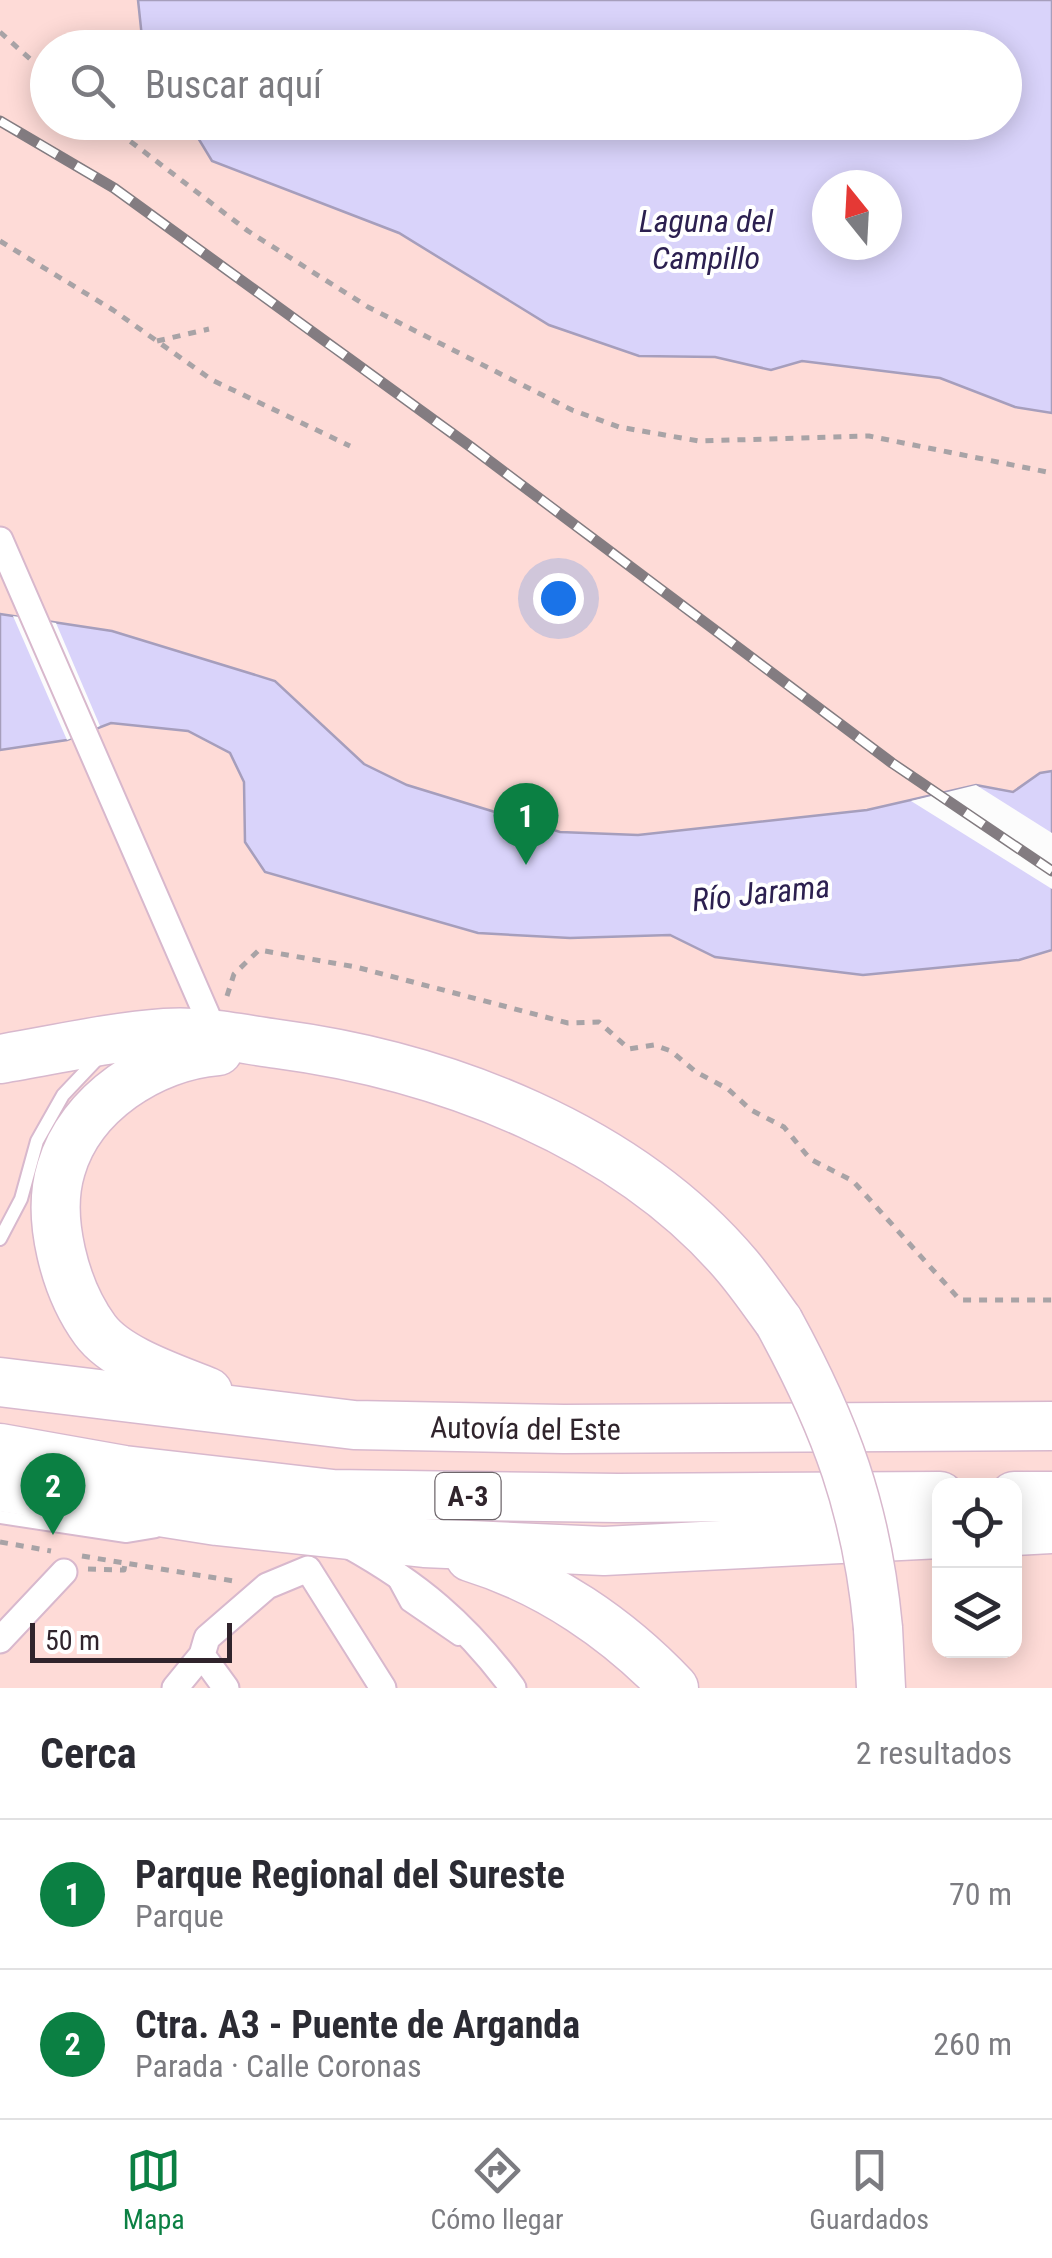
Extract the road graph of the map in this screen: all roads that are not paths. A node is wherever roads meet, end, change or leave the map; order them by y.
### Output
1 (0, 540) edge
2 (114, 1040) junction
3 (225, 1043) junction
4 (0, 1059) edge
5 (0, 1240) edge
6 (0, 1382) edge
7 (261, 1414) junction
8 (1052, 1426) edge
9 (0, 1448) edge
10 (0, 1488) edge
11 (932, 1496) edge
12 (1022, 1496) edge
13 (1052, 1496) edge
14 (0, 1517) edge
15 (218, 1521) junction
16 (1052, 1529) edge
17 (1022, 1531) edge
18 (932, 1534) edge
19 (406, 1556) junction
20 (64, 1572) road end
21 (0, 1640) edge
22 (202, 1655) junction
23 (175, 1688) edge
24 (226, 1688) edge
25 (383, 1688) edge
26 (512, 1688) edge
27 (674, 1688) edge
28 (881, 1688) edge

1 - 3 street
2 - 3 highway
2 - 4 highway
2 - 5 lane
3 - 7 highway
3 - 28 highway, bridge
6 - 7 highway, Autovía del Este / A-3
7 - 8 highway, Autovía del Este / A-3
9 - 11 highway, A-3
10 - 15 highway
12 - 13 highway
14 - 15 lane
15 - 19 highway
16 - 17 highway
18 - 19 highway
19 - 26 street
19 - 27 highway
20 - 21 street
22 - 23 street
22 - 24 street
22 - 25 street

